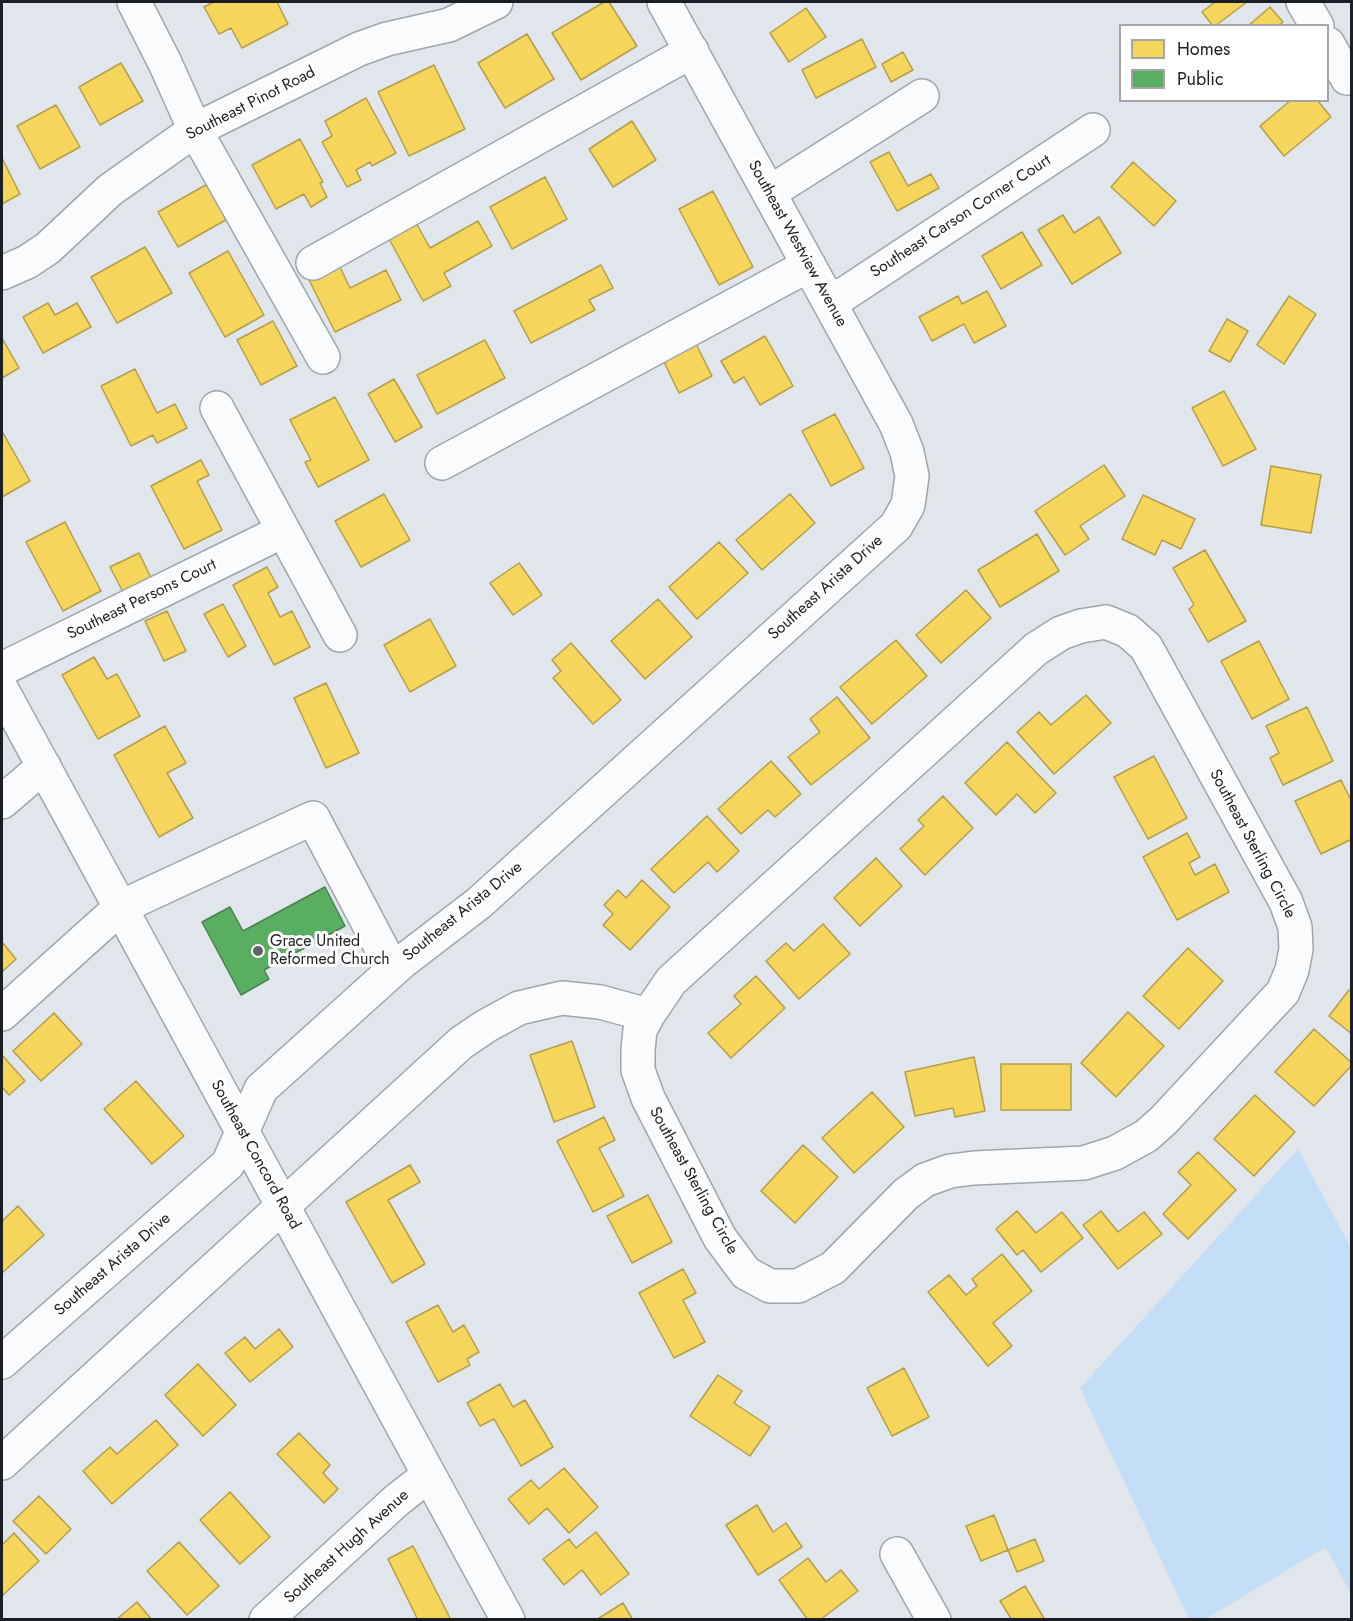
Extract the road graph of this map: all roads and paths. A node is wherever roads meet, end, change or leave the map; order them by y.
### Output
1 (134, 2) edge
2 (496, 2) edge
3 (664, 2) edge
4 (1303, 2) edge
5 (1316, 24) edge
6 (1329, 46) edge
7 (692, 51) junction
8 (1347, 78) dead end
9 (922, 96) dead end
10 (195, 130) junction
11 (1093, 130) dead end
12 (769, 193) junction
13 (313, 263) dead end
14 (808, 265) junction
15 (2, 273) edge
16 (828, 300) junction
17 (323, 357) dead end
18 (217, 408) dead end
19 (442, 463) dead end
20 (911, 493) joint
21 (283, 531) junction
22 (340, 635) dead end
23 (2, 669) edge
24 (2, 690) edge
25 (44, 766) junction
26 (2, 802) edge
27 (121, 907) junction
28 (393, 970) junction
29 (2, 1014) edge
30 (648, 1015) junction
31 (242, 1132) junction
32 (283, 1205) junction
33 (2, 1362) edge
34 (2, 1463) edge
35 (429, 1475) junction
36 (897, 1554) dead end
37 (266, 1620) edge
38 (507, 1620) edge
39 (934, 1620) edge

1 - 10 street
2 - 10 street, Southeast Pinot Road
3 - 7 street, Southeast Westview Avenue
4 - 5 street
6 - 8 street
7 - 12 street, Southeast Westview Avenue
7 - 13 street
9 - 12 street
10 - 15 street, Southeast Pinot Road
10 - 17 street
11 - 16 street, Southeast Carson Corner Court
12 - 14 street, Southeast Westview Avenue
14 - 16 street, Southeast Westview Avenue
14 - 19 street
16 - 20 street, Southeast Westview Avenue
18 - 21 street
20 - 28 street, Southeast Arista Drive
21 - 22 street
21 - 23 street, Southeast Persons Court
24 - 25 street, Southeast Concord Road
25 - 26 street
25 - 27 street, Southeast Concord Road
27 - 28 street
27 - 29 street
27 - 31 street, Southeast Concord Road
28 - 31 street, Southeast Arista Drive
30 - 30 street, Southeast Sterling Circle
30 - 32 street
31 - 32 street, Southeast Concord Road
31 - 33 street, Southeast Arista Drive
32 - 34 street
32 - 35 street, Southeast Concord Road
35 - 37 street, Southeast Hugh Avenue
35 - 38 street, Southeast Concord Road
36 - 39 street

